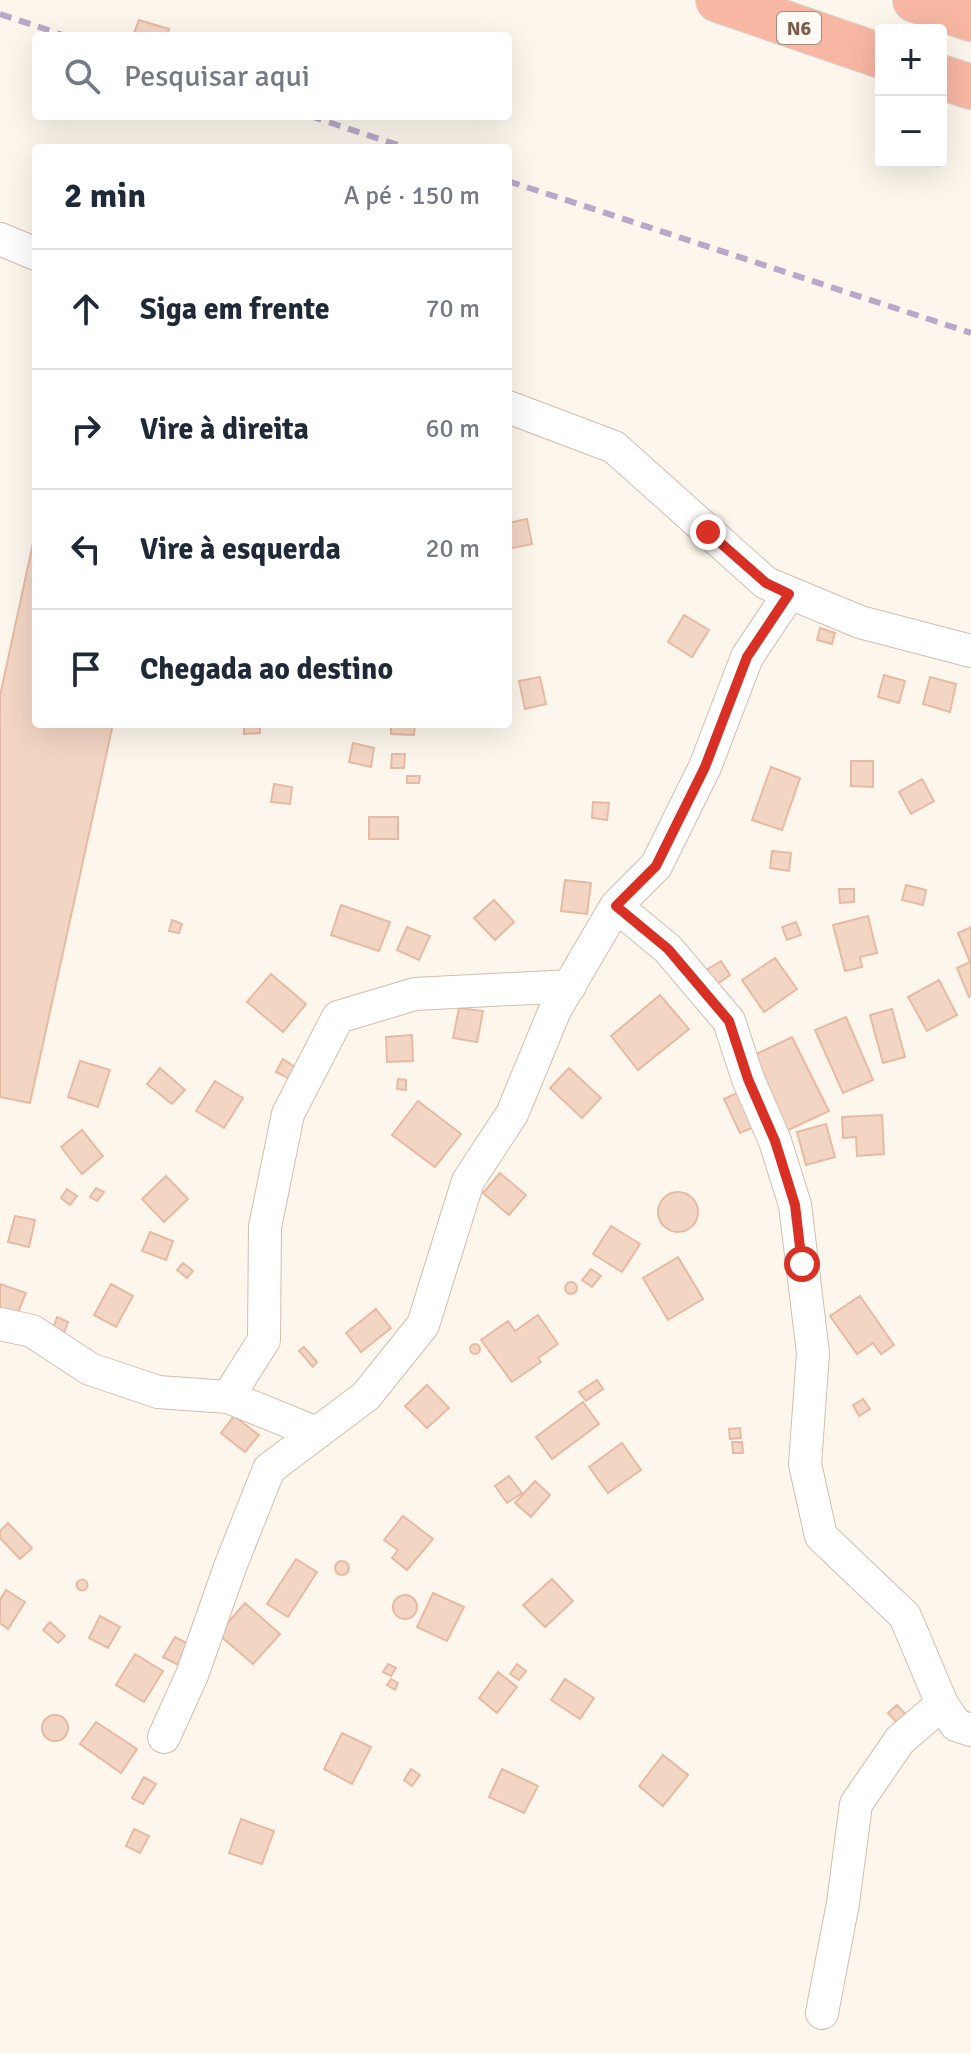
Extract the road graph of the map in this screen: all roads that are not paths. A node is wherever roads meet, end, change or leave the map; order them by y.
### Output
1 (718, 0) edge
2 (915, 0) edge
3 (971, 19) edge
4 (875, 54) edge
5 (947, 79) edge
6 (971, 87) edge
7 (0, 239) edge
8 (32, 252) edge
9 (512, 409) edge
10 (789, 594) junction
11 (971, 651) edge
12 (616, 906) junction
13 (570, 986) junction
14 (0, 1324) edge
15 (228, 1397) junction
16 (317, 1433) junction
17 (942, 1704) junction
18 (971, 1730) edge
19 (164, 1737) dead end
20 (822, 2013) dead end

1 - 4 highway, N6
2 - 3 highway
5 - 6 highway
7 - 8 street
9 - 10 street
10 - 11 street
10 - 12 street
12 - 13 street
12 - 17 street
13 - 15 street
13 - 16 street
14 - 15 street
15 - 16 street
16 - 19 street
17 - 18 street
17 - 20 street

